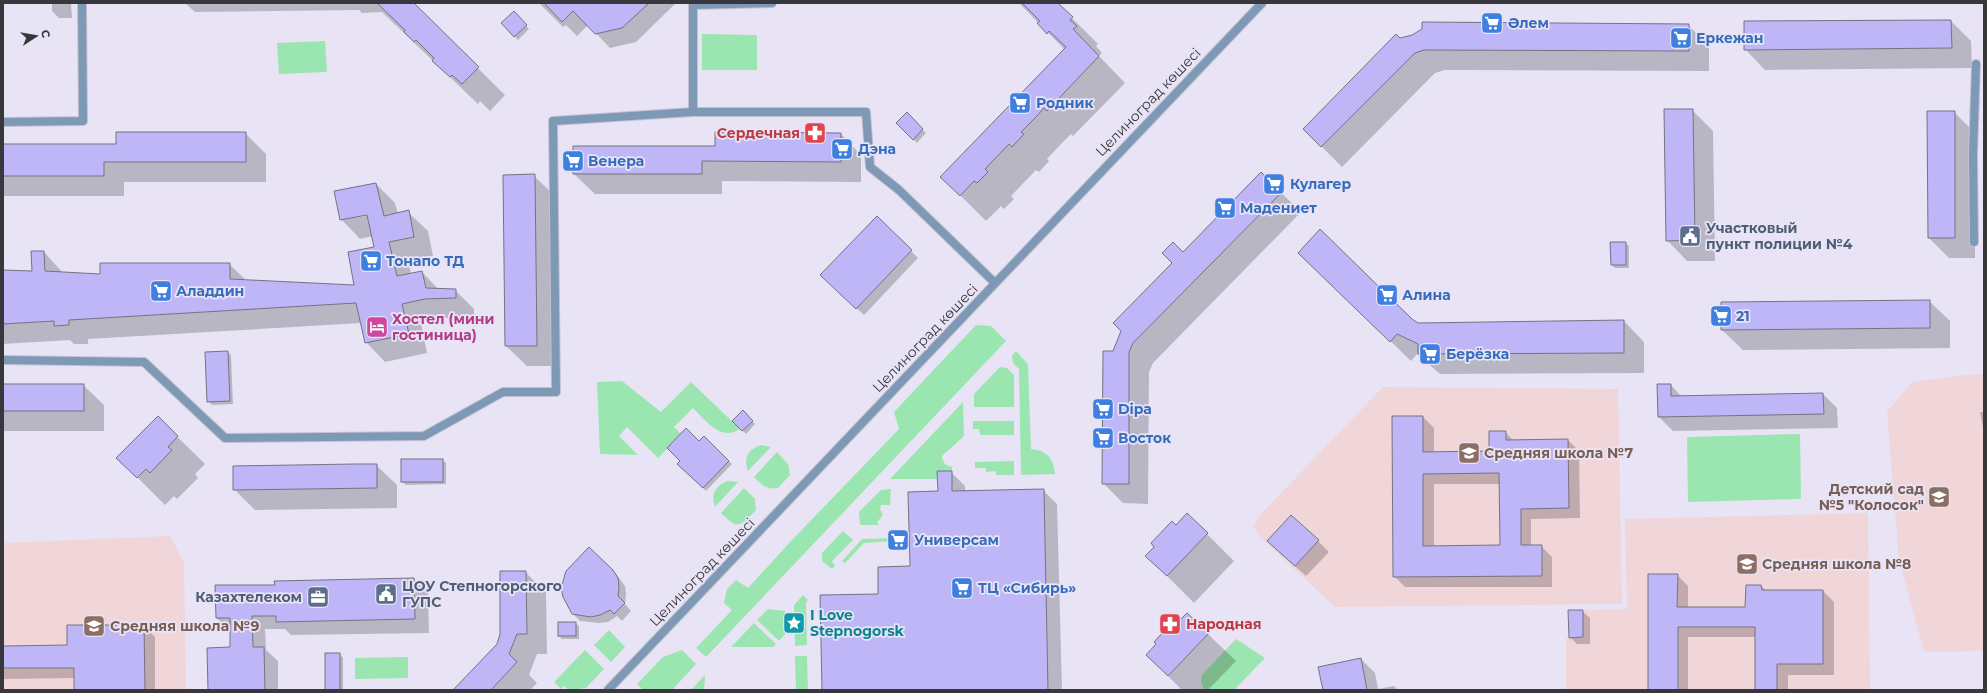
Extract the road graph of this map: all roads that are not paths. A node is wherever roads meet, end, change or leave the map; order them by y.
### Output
1 (82, 3) edge
2 (772, 3) edge
3 (1262, 3) edge
4 (693, 4) edge
5 (1976, 64) dead end
6 (693, 112) junction
7 (3, 122) edge
8 (1974, 242) dead end
9 (995, 284) junction
10 (3, 360) edge
11 (608, 690) edge

1 - 7 street
2 - 4 street
3 - 9 street, Целиноград көшесі
4 - 6 street
5 - 8 street
6 - 9 street
6 - 10 street
9 - 11 street, Целиноград көшесі

